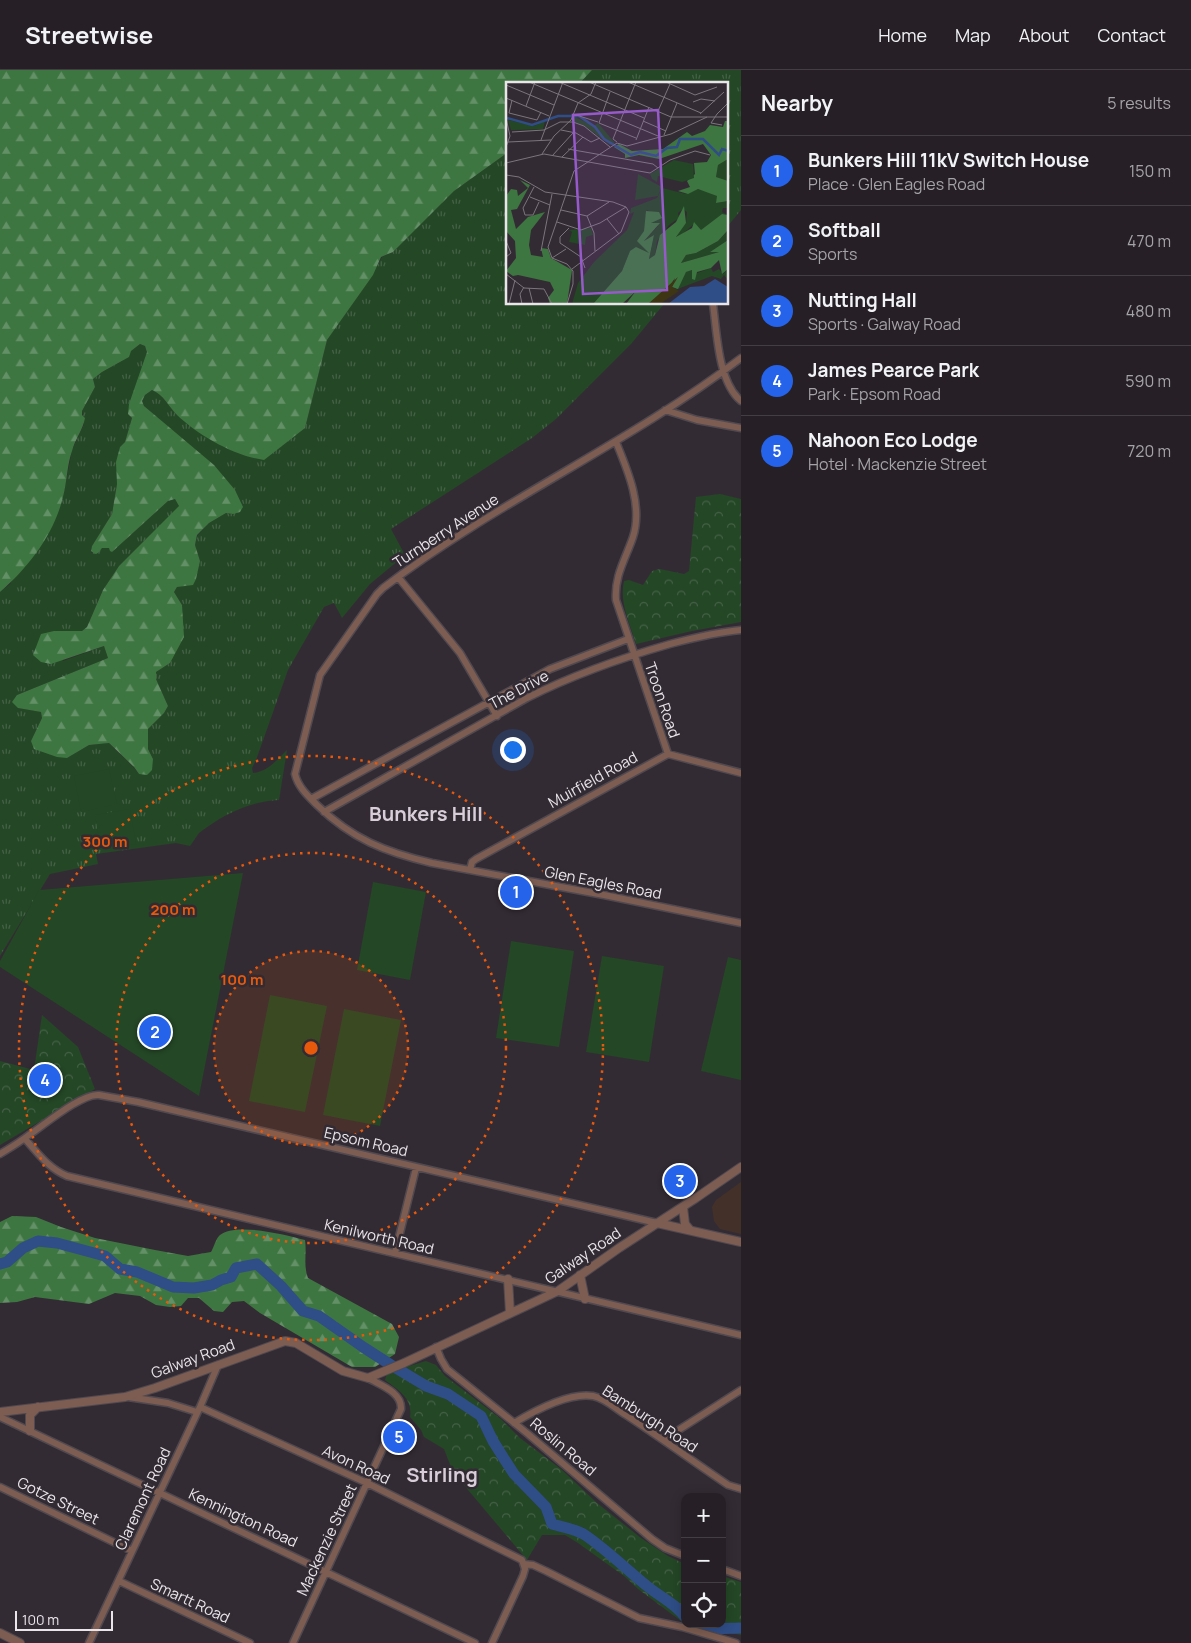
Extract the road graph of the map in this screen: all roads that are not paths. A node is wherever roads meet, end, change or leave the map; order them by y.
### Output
1 (713, 305) edge
2 (741, 358) edge
3 (723, 372) junction
4 (741, 402) edge
5 (666, 410) junction
6 (741, 428) edge
7 (616, 442) junction
8 (398, 577) junction
9 (741, 630) edge
10 (628, 639) junction
11 (634, 654) junction
12 (489, 701) junction
13 (497, 716) junction
14 (668, 754) junction
15 (741, 773) edge
16 (311, 799) junction
17 (324, 812) junction
18 (470, 870) junction
19 (741, 923) edge
20 (25, 1138) junction
21 (0, 1154) edge
22 (741, 1167) edge
23 (416, 1168) junction
24 (682, 1207) junction
25 (656, 1224) junction
26 (691, 1230) junction
27 (741, 1242) edge
28 (395, 1253) junction
29 (580, 1275) junction
30 (508, 1279) junction
31 (558, 1292) junction
32 (585, 1299) junction
33 (510, 1313) junction
34 (741, 1335) edge
35 (436, 1347) junction
36 (218, 1365) junction
37 (368, 1378) junction
38 (741, 1390) edge
39 (125, 1397) junction
40 (38, 1407) junction
41 (199, 1410) junction
42 (0, 1412) edge
43 (0, 1417) edge
44 (514, 1423) junction
45 (30, 1431) junction
46 (663, 1440) junction
47 (367, 1484) junction
48 (0, 1487) edge
49 (741, 1489) edge
50 (159, 1493) junction
51 (132, 1551) junction
52 (681, 1554) edge
53 (524, 1567) junction
54 (726, 1570) edge
55 (327, 1572) junction
56 (741, 1576) edge
57 (119, 1581) junction
58 (0, 1633) edge
59 (20, 1643) edge
60 (90, 1643) edge
61 (250, 1643) edge
62 (293, 1643) edge
63 (475, 1643) edge
64 (492, 1643) edge
65 (736, 1643) edge

1 - 3 street
2 - 3 street, Turnberry Avenue
3 - 4 street
3 - 5 street, Turnberry Avenue
5 - 6 street
5 - 7 street, Turnberry Avenue
7 - 8 street, Turnberry Avenue
7 - 10 street, Troon Road
8 - 12 street
8 - 16 street, Turnberry Avenue
9 - 11 street, The Drive
10 - 11 street, Troon Road
10 - 12 street, The Drive
11 - 13 street, The Drive
11 - 14 street, Troon Road
12 - 13 street
12 - 16 street, The Drive
13 - 17 street, The Drive
14 - 15 street
14 - 18 street, Muirfield Road
16 - 17 street, Turnberry Avenue
17 - 18 street, Glen Eagles Road
18 - 19 street, Glen Eagles Road
20 - 21 street, Epsom Road
20 - 23 street, Epsom Road
20 - 28 street, Kenilworth Road
22 - 24 street, Galway Road
23 - 25 street, Epsom Road
23 - 28 street
24 - 25 street, Galway Road
24 - 26 street
25 - 26 street, Epsom Road
25 - 29 street, Galway Road
26 - 27 street, Epsom Road
28 - 30 street, Kenilworth Road
29 - 31 street, Galway Road
29 - 32 street
30 - 31 street, Kenilworth Road
30 - 33 street
31 - 32 street, Kenilworth Road
31 - 33 street, Galway Road
32 - 34 street, Kenilworth Road
33 - 35 street, Galway Road
35 - 37 street, Galway Road
35 - 44 street, Roslin Road
36 - 37 street, Galway Road
36 - 39 street, Galway Road
36 - 41 street, Claremont Road
37 - 47 street, Mackenzie Street
38 - 46 street
39 - 40 street, Galway Road
39 - 41 street, Avon Road
40 - 42 street, Galway Road
40 - 45 street
41 - 47 street, Avon Road
41 - 50 street, Claremont Road
43 - 45 street, Kennington Road
44 - 46 street, Bamburgh Road
44 - 52 street, Roslin Road
45 - 50 street, Kennington Road
46 - 49 street, Bamburgh Road
47 - 53 street, Avon Road
47 - 55 street, Mackenzie Street
48 - 51 street, Gotze Street
50 - 51 street, Claremont Road
50 - 55 street, Kennington Road
51 - 57 street, Claremont Road
53 - 64 street
53 - 65 street, Avon Road
54 - 56 street
55 - 62 street, Mackenzie Street
55 - 63 street, Kennington Road
57 - 60 street, Claremont Road
57 - 61 street, Smartt Road
58 - 59 street

